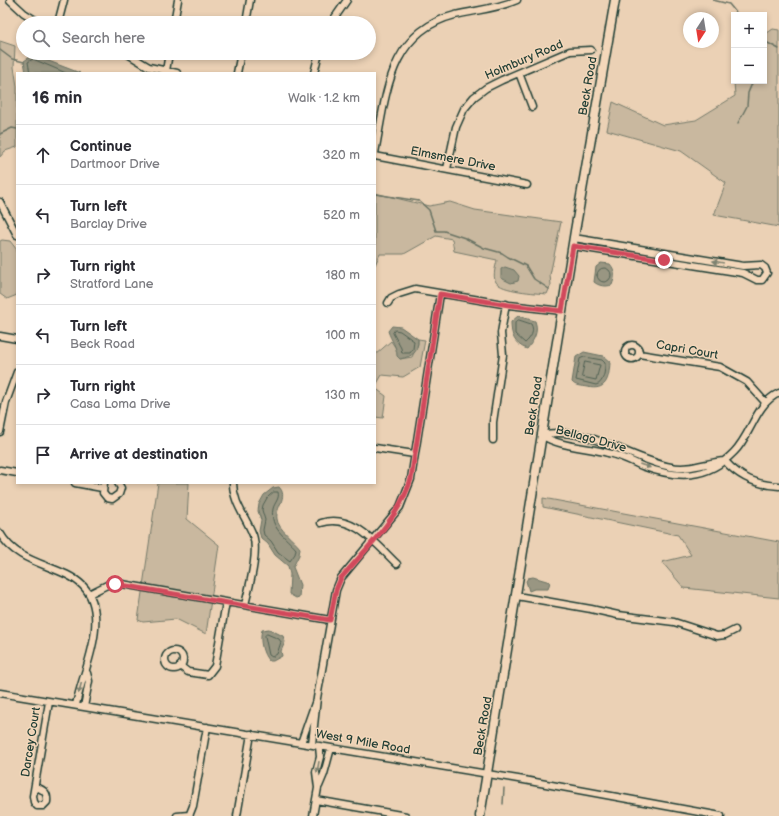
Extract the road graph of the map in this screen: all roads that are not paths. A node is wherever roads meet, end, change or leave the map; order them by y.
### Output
1 (10, 0) edge
2 (64, 0) edge
3 (178, 0) edge
4 (250, 0) edge
5 (347, 0) edge
6 (517, 0) edge
7 (615, 0) edge
8 (29, 16) edge
9 (60, 16) edge
10 (175, 16) edge
11 (247, 16) edge
12 (336, 16) edge
13 (591, 50) dead end
14 (137, 60) edge
15 (168, 60) edge
16 (240, 60) edge
17 (317, 60) edge
18 (166, 71) junction
19 (172, 72) edge
20 (237, 72) edge
21 (314, 72) edge
22 (519, 73) junction
23 (532, 107) dead end
24 (376, 147) edge
25 (376, 156) edge
26 (447, 169) junction
27 (527, 185) dead end
28 (0, 202) edge
29 (16, 234) edge
30 (574, 242) junction
31 (440, 294) junction
32 (388, 303) dead end
33 (506, 304) junction
34 (562, 311) junction
35 (0, 336) edge
36 (16, 339) edge
37 (639, 354) dead end
38 (14, 386) edge
39 (779, 393) edge
40 (765, 402) junction
41 (1, 424) edge
42 (0, 432) edge
43 (541, 435) junction
44 (493, 440) dead end
45 (376, 448) edge
46 (414, 454) junction
47 (725, 461) junction
48 (0, 470) edge
49 (16, 473) edge
50 (89, 484) edge
51 (118, 484) edge
52 (234, 484) edge
53 (103, 485) edge
54 (779, 486) edge
55 (321, 523) dead end
56 (0, 533) edge
57 (373, 541) junction
58 (397, 564) dead end
59 (89, 594) junction
60 (517, 596) junction
61 (226, 602) junction
62 (245, 605) junction
63 (330, 620) junction
64 (735, 630) dead end
65 (180, 666) dead end
66 (87, 673) junction
67 (0, 693) edge
68 (317, 698) junction
69 (49, 702) junction
70 (76, 705) junction
71 (84, 707) junction
72 (207, 727) junction
73 (251, 734) junction
74 (301, 743) junction
75 (312, 744) junction
76 (320, 746) junction
77 (331, 748) junction
78 (487, 773) junction
79 (36, 787) dead end
80 (318, 788) junction
81 (316, 800) junction
82 (177, 816) edge
83 (189, 816) edge
84 (237, 816) edge
85 (313, 816) edge
86 (406, 816) edge
87 (480, 816) edge
88 (721, 816) edge

1 - 8 street
2 - 9 street
3 - 10 street
4 - 11 street
5 - 12 street
6 - 24 street
7 - 30 main road, Beck Road
13 - 22 street, Holmbury Road
14 - 18 street
15 - 18 street
16 - 20 street
17 - 21 street
18 - 19 street
22 - 23 street
22 - 26 street, Holmbury Road
25 - 26 street, Elmsmere Drive
26 - 27 street, Elmsmere Drive
28 - 29 street
30 -> 30 street
30 - 34 main road, Beck Road
31 - 32 street
31 - 33 street
31 - 46 street
33 - 34 street
33 - 44 street
34 - 43 main road, Beck Road
35 - 36 street
37 - 40 street, Capri Court
38 - 41 street
39 - 40 street, Bellago Drive
40 - 47 street, Bellago Drive
41 - 42 street
43 - 47 street, Bellago Drive
43 -> 47 street, Bellago Drive
43 - 60 main road, Beck Road
45 - 46 street
46 - 57 street
47 - 54 street
48 - 49 street
50 - 53 street
51 - 53 street
52 - 62 street
55 - 57 street
56 - 59 street
57 - 58 street
57 - 63 street
59 - 61 street
59 - 66 street
60 - 64 street
60 - 78 main road, Beck Road
61 - 62 street
61 - 65 street
62 - 63 street
63 - 68 street
66 -> 70 street
66 - 71 street
67 - 69 street, West 9 Mile Road
68 - 74 street
68 - 75 street
69 - 70 street, West 9 Mile Road
69 - 79 street, Darcey Court
70 - 71 street, West 9 Mile Road
71 - 72 street, West 9 Mile Road
72 - 73 street, West 9 Mile Road
72 - 83 street
73 - 74 street, West 9 Mile Road
73 - 84 street
74 - 75 street, West 9 Mile Road
75 - 76 street, West 9 Mile Road
76 - 77 street, West 9 Mile Road
76 -> 80 street
77 - 78 street, West 9 Mile Road
77 - 80 street
78 - 87 main road, Beck Road
78 - 88 street, West 9 Mile Road
80 - 81 street
81 - 85 street
81 - 86 street
82 - 83 street

